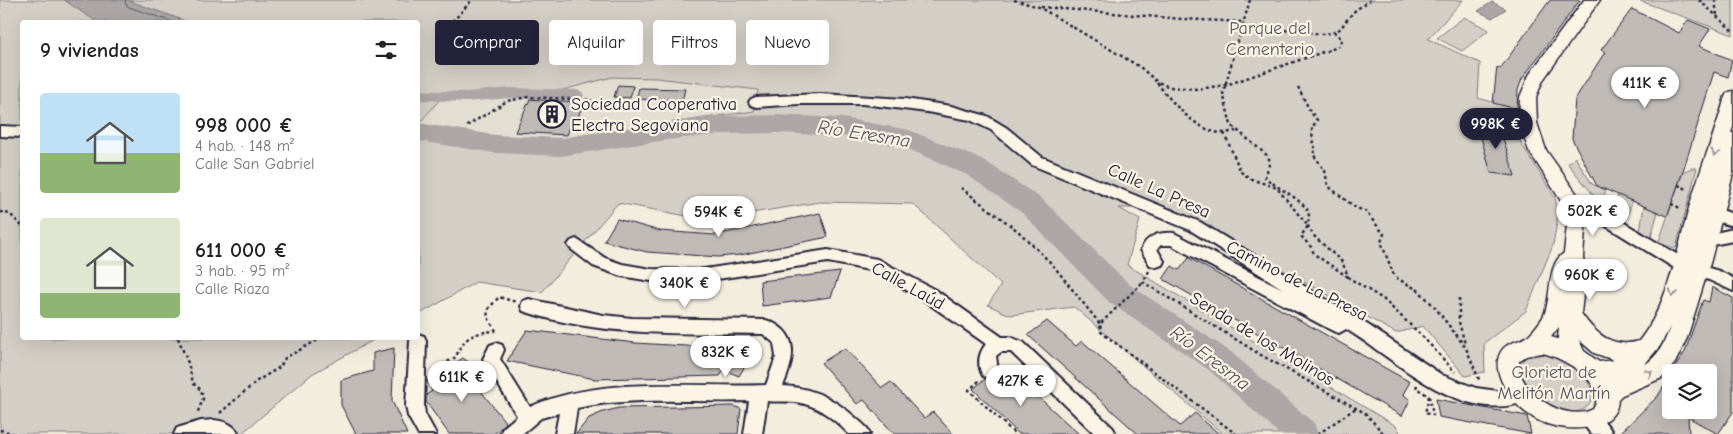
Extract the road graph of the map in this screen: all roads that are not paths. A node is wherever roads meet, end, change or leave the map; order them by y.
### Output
1 (1592, 0) edge
2 (1733, 97) edge
3 (756, 102) dead end
4 (0, 131) edge
5 (20, 132) edge
6 (1733, 139) edge
7 (1699, 212) junction
8 (1577, 216) junction
9 (1733, 220) edge
10 (1733, 235) edge
11 (1707, 240) junction
12 (576, 245) dead end
13 (1573, 257) junction
14 (1156, 261) road end
15 (1690, 268) junction
16 (1733, 285) edge
17 (526, 305) road end
18 (1571, 314) junction
19 (418, 341) dead end
20 (999, 344) junction
21 (1533, 344) junction
22 (1646, 348) junction
23 (496, 350) road end
24 (1387, 350) junction
25 (1585, 364) junction
26 (989, 371) road end
27 (765, 394) junction
28 (1607, 395) junction
29 (1521, 396) junction
30 (569, 403) junction
31 (528, 419) junction
32 (1550, 425) edge
33 (1585, 428) edge
34 (192, 432) edge
35 (230, 434) edge
36 (427, 434) edge
37 (509, 434) edge
38 (564, 434) edge
39 (753, 434) edge
40 (861, 434) edge
41 (1107, 434) edge

1 - 8 main road
2 -> 7 main road
3 - 24 street, Calle La Presa
4 - 5 street
6 - 7 main road
7 - 9 street
7 - 11 main road
7 - 15 main road
8 - 13 main road
8 - 15 street
10 - 11 street
11 - 15 main road
12 - 20 street, Calle Laúd
13 - 18 main road
13 - 21 main road
14 - 24 street, Camino de La Presa
15 - 16 street
15 -> 22 main road
28 -> 15 main road
17 - 27 street
18 - 22 main road
18 - 25 main road
19 - 36 street
20 - 26 street
20 - 41 street, Calle Laúd
21 - 25 main road
21 - 29 main road
22 - 25 main road
23 - 31 street
24 - 29 street, Calle La Presa
25 - 28 main road
27 - 30 street
27 - 39 street
27 - 40 street
28 - 33 main road
29 - 32 main road
30 - 31 street
30 - 38 street
31 - 37 street
32 - 33 main road
34 - 35 street

